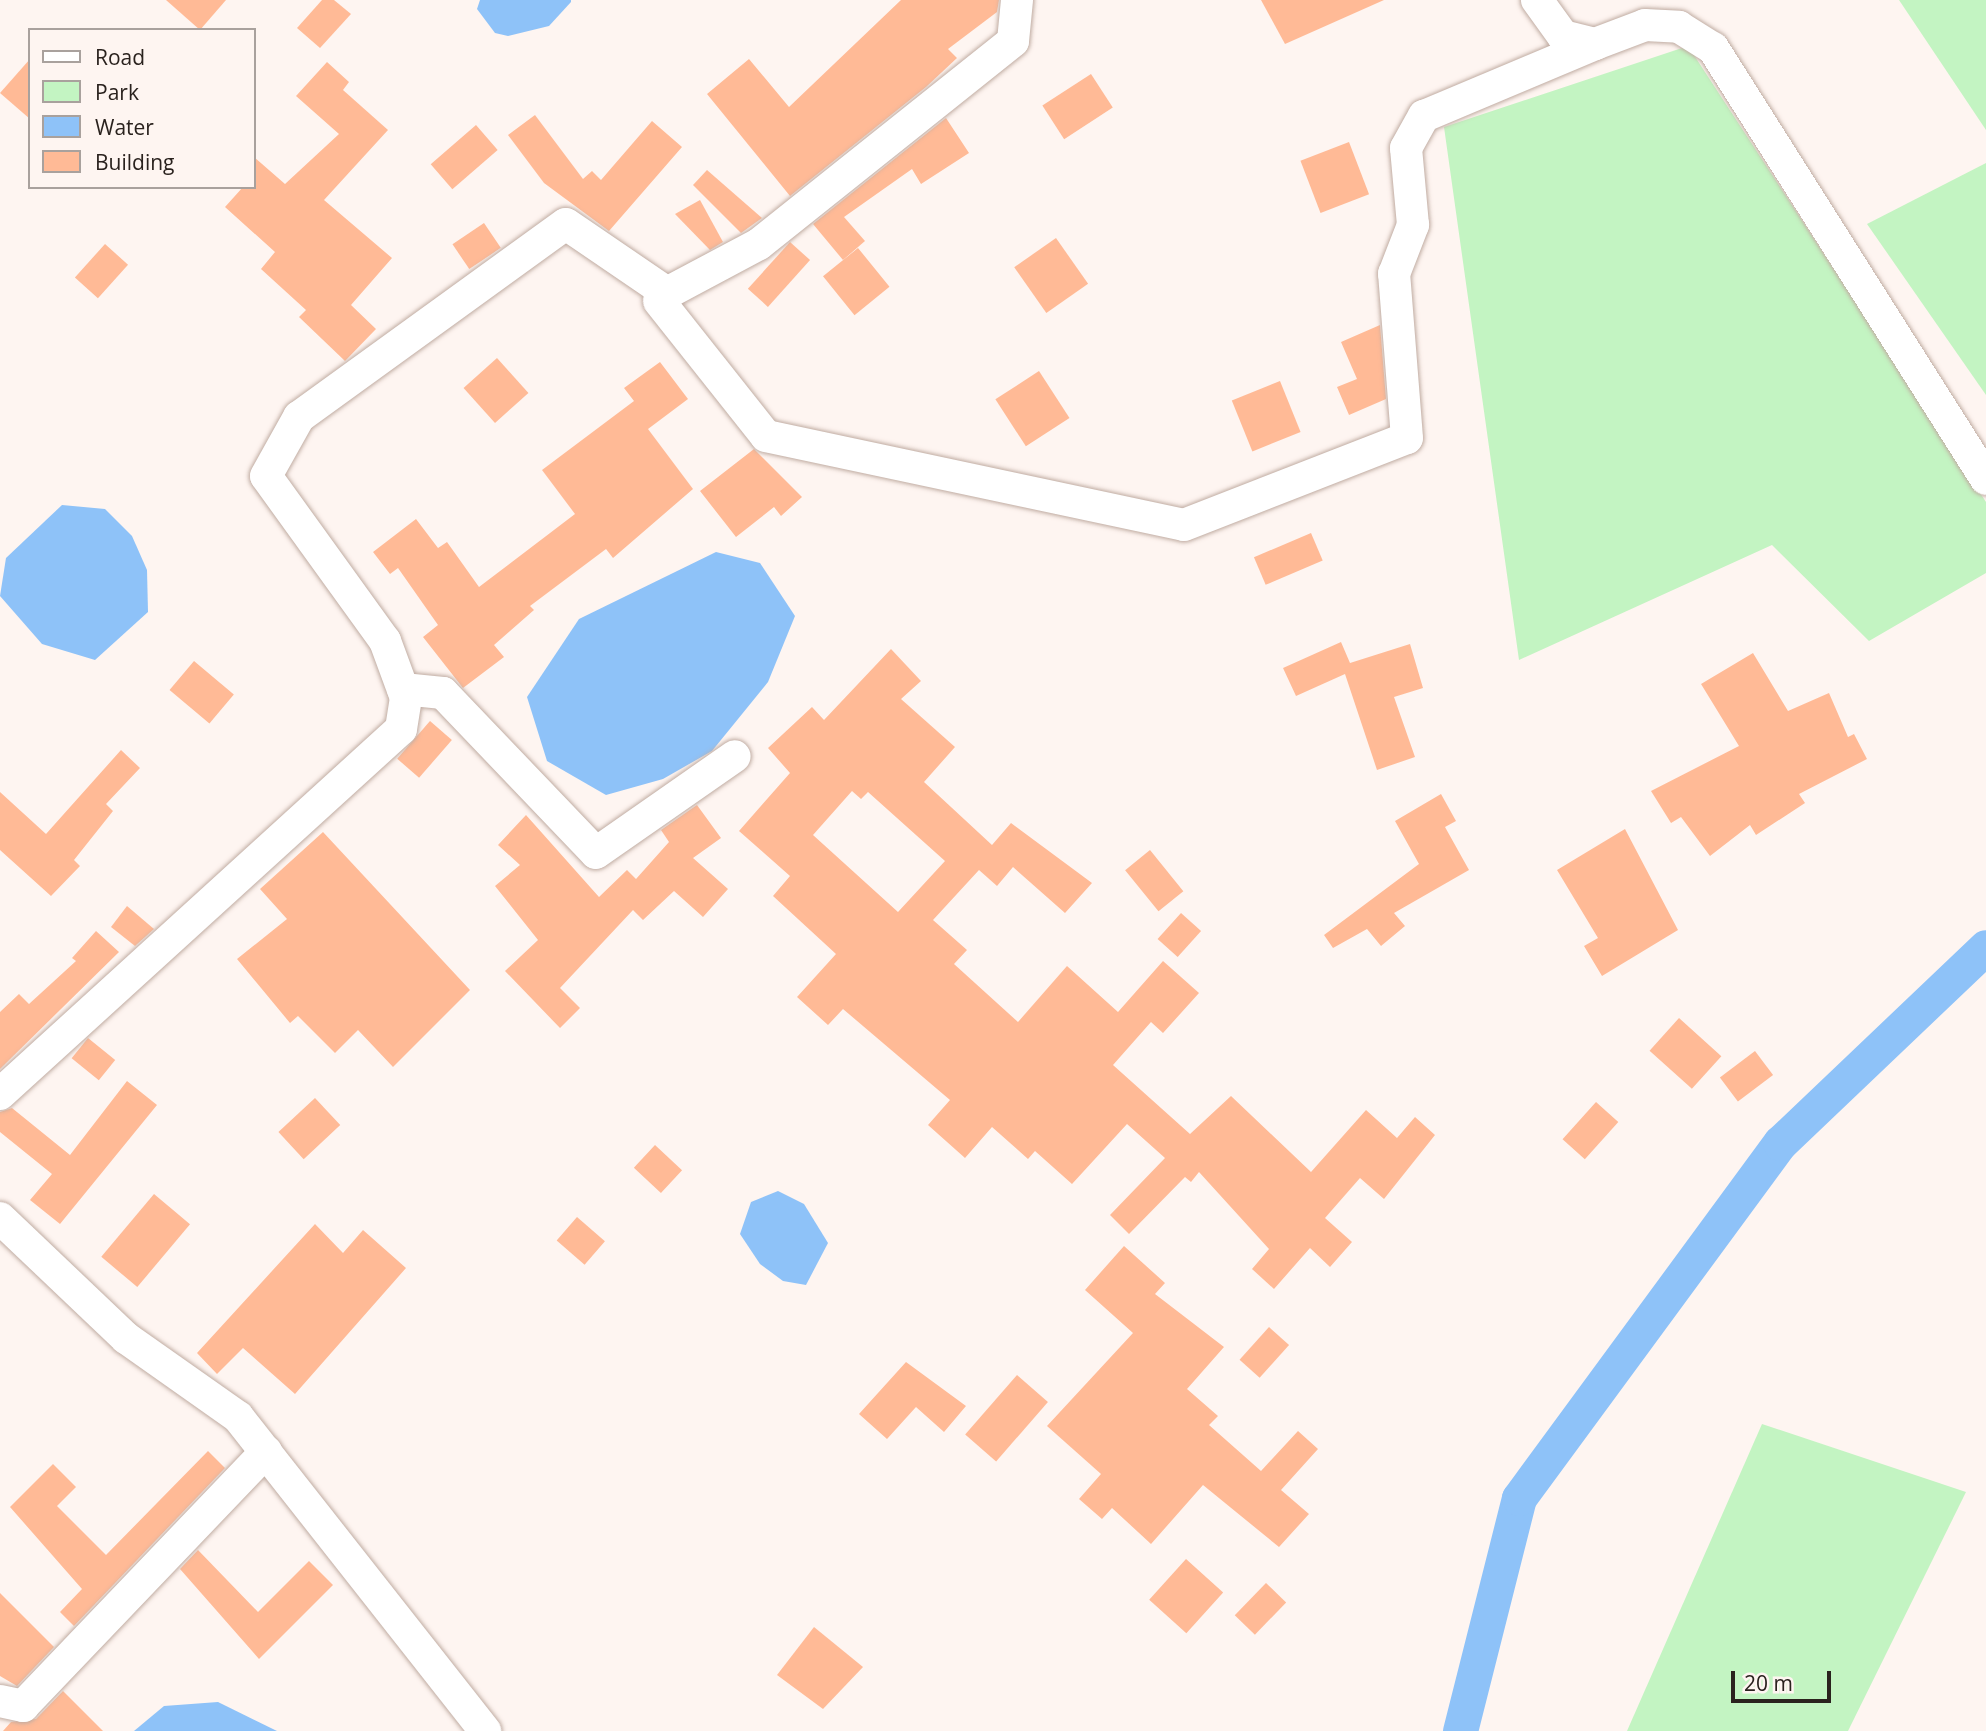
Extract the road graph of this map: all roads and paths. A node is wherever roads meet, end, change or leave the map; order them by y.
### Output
1 (1017, 0) edge
2 (1537, 0) edge
3 (1595, 44) junction
4 (659, 301) dead end
5 (1986, 479) edge
6 (403, 689) junction
7 (734, 756) dead end
8 (0, 1094) edge
9 (0, 1218) edge
10 (266, 1452) junction
11 (0, 1701) edge
12 (485, 1731) edge

1 - 6 street
2 - 3 street
3 - 4 street
3 - 5 street
6 - 7 street
6 - 8 street
9 - 10 street
10 - 11 street
10 - 12 street

